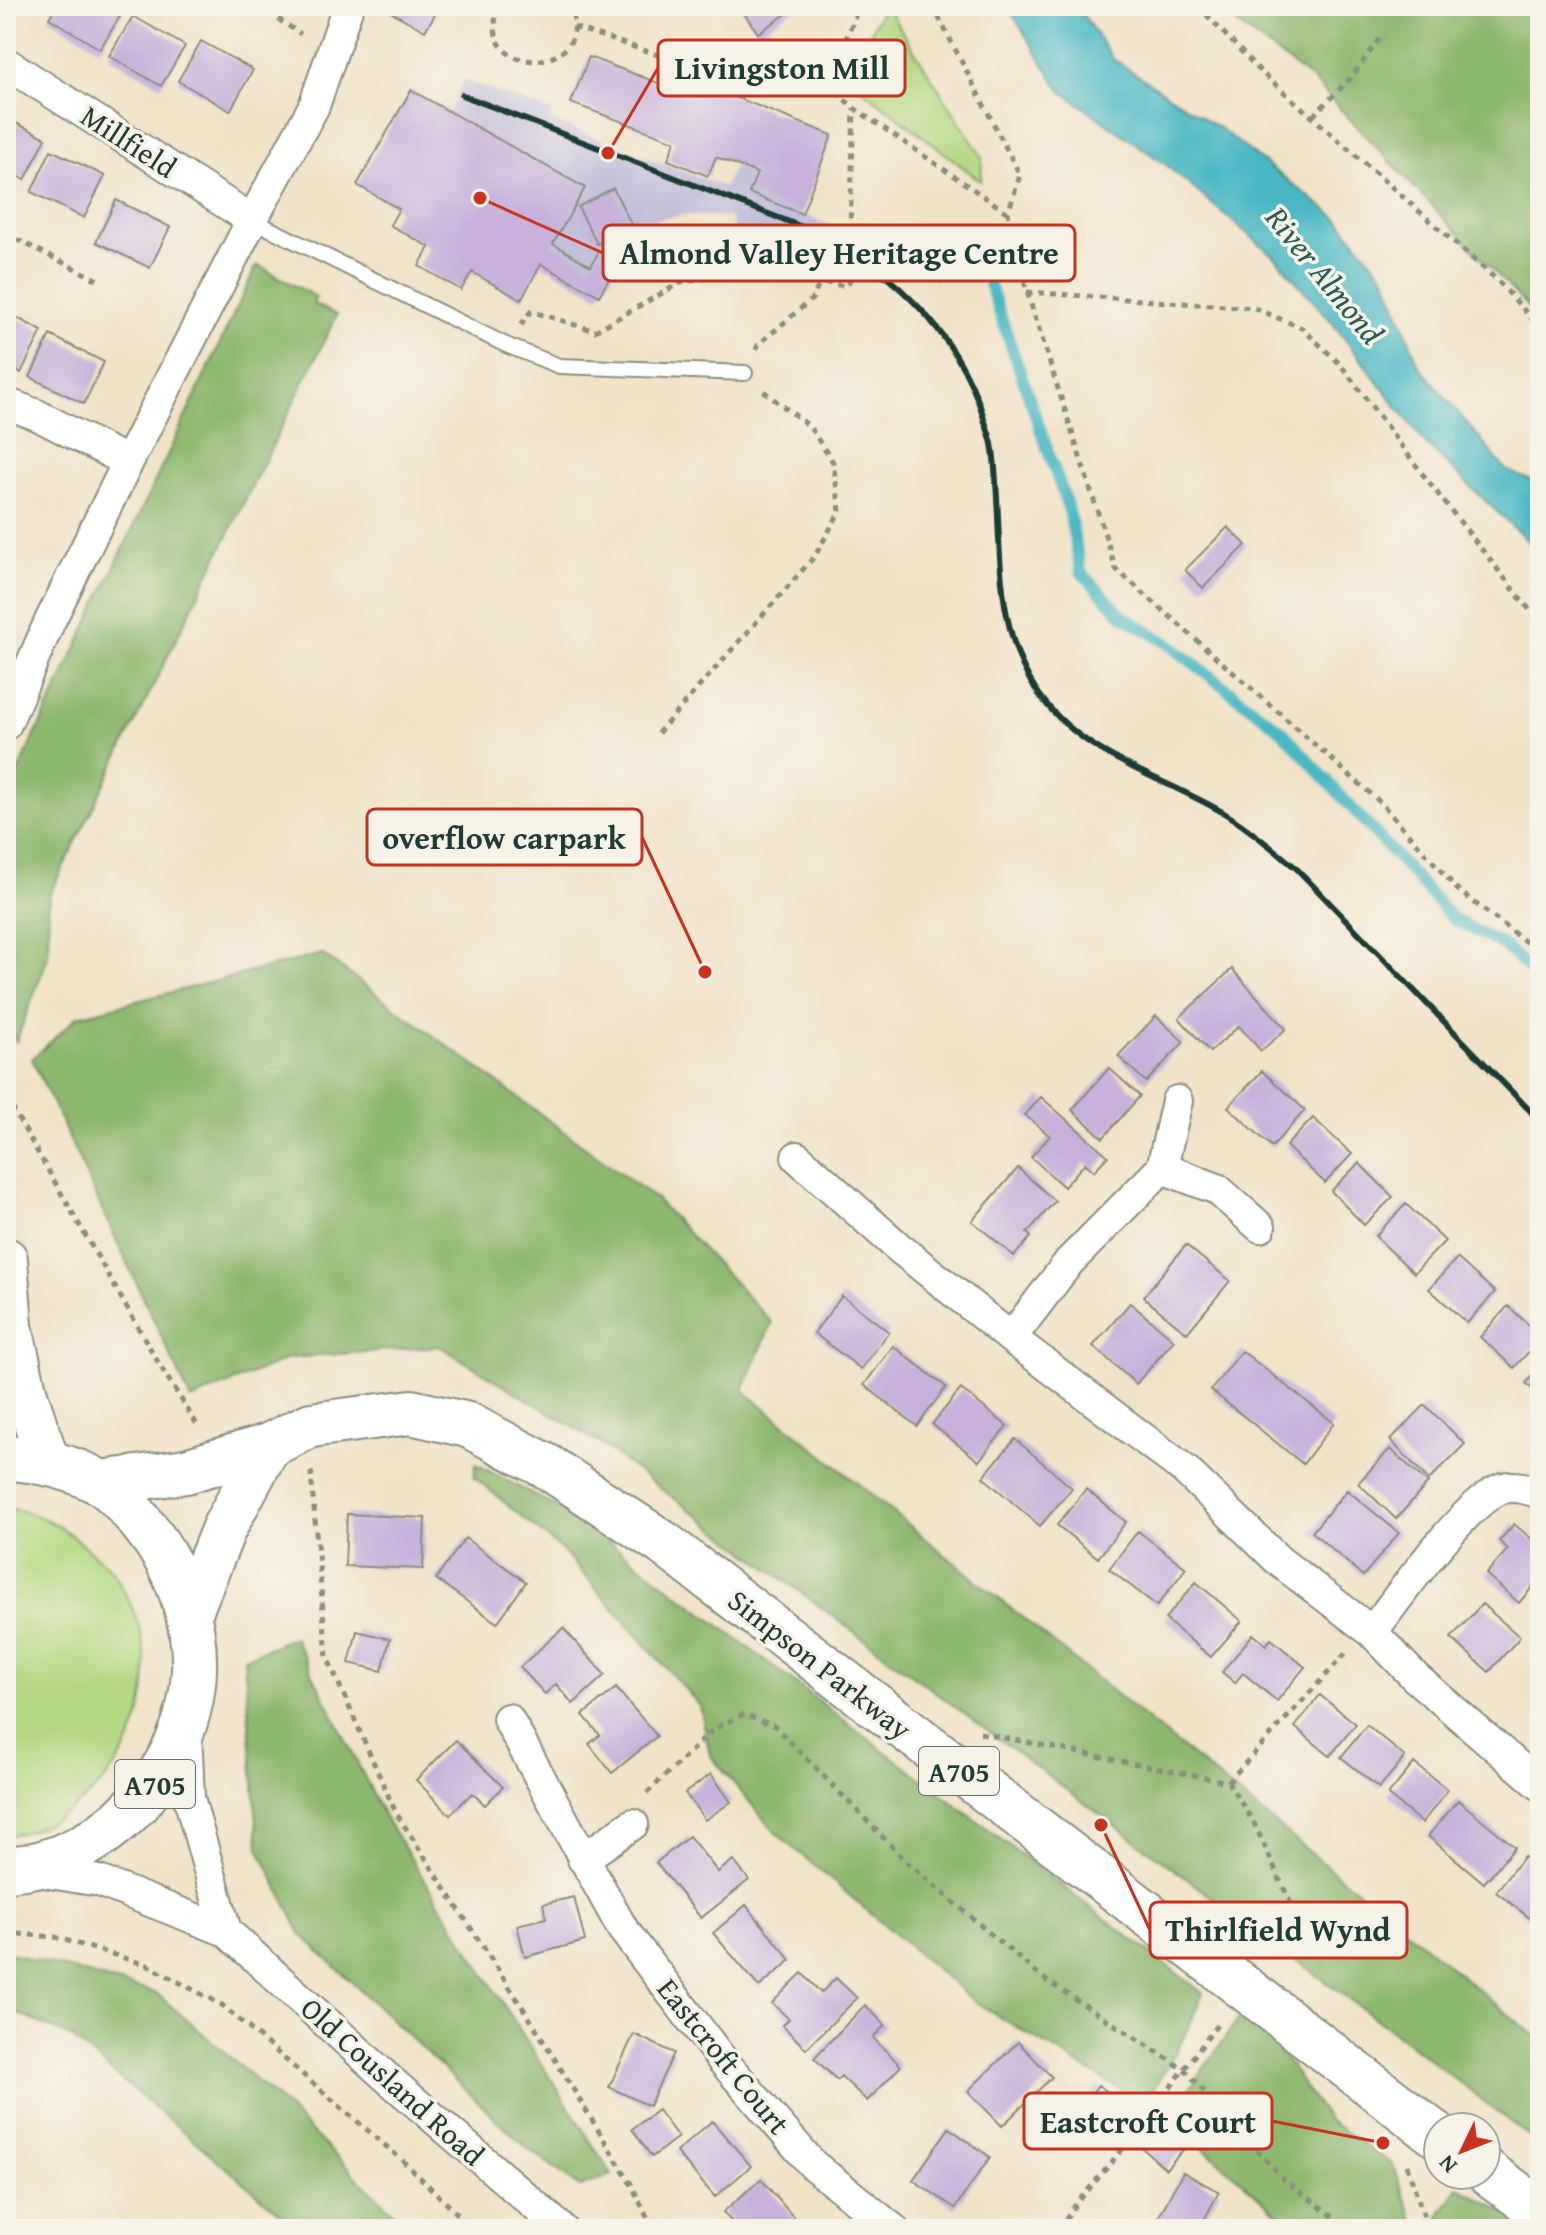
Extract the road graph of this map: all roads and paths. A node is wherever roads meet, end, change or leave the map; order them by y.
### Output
1 (258, 6) edge
2 (348, 6) edge
3 (499, 6) edge
4 (570, 6) edge
5 (859, 6) edge
6 (933, 6) edge
7 (1198, 6) edge
8 (574, 27) junction
9 (1383, 34) dead end
10 (333, 53) junction
11 (6, 63) edge
12 (828, 85) junction
13 (854, 108) junction
14 (1313, 116) junction
15 (1008, 213) junction
16 (252, 220) junction
17 (6, 234) edge
18 (1022, 274) junction
19 (98, 280) dead end
20 (820, 282) junction
21 (1027, 292) junction
22 (1540, 328) edge
23 (506, 345) junction
24 (745, 373) junction
25 (6, 403) edge
26 (128, 462) junction
27 (1540, 623) edge
28 (6, 724) edge
29 (658, 733) dead end
30 (1540, 953) edge
31 (6, 1097) edge
32 (1177, 1101) dead end
33 (797, 1157) dead end
34 (1162, 1168) junction
35 (1260, 1227) dead end
36 (6, 1259) edge
37 (8, 1337) edge
38 (1011, 1338) junction
39 (200, 1430) dead end
40 (268, 1446) junction
41 (27, 1459) edge
42 (325, 1468) dead end
43 (102, 1483) junction
44 (1540, 1493) edge
45 (189, 1614) junction
46 (1372, 1632) junction
47 (508, 1719) dead end
48 (185, 1724) junction
49 (973, 1733) dead end
50 (1228, 1782) junction
51 (1540, 1785) edge
52 (633, 1824) joint
53 (583, 1859) junction
54 (15, 1869) edge
55 (226, 1931) junction
56 (6, 1933) edge
57 (1262, 1964) dead end
58 (1220, 2021) dead end
59 (1185, 2070) junction
60 (1422, 2124) edge
61 (1502, 2183) edge
62 (1540, 2211) edge
63 (473, 2229) edge
64 (562, 2229) edge
65 (653, 2229) edge
66 (893, 2229) edge
67 (1059, 2229) edge
68 (1350, 2229) edge

1 - 10 path
2 - 10 street
3 - 8 path
4 - 8 path
5 - 12 path
6 - 15 path
7 - 14 path
8 - 12 path
9 - 14 path
10 - 16 street
11 - 16 street, Millfield
12 - 13 path
13 - 15 path
13 - 20 path
14 - 22 path
15 - 18 path
16 - 23 lane
16 - 26 street
17 - 19 path
18 - 20 path
18 - 21 path
20 - 23 path
20 - 24 path
21 - 27 path
21 - 30 path
23 - 24 lane
24 - 29 path
25 - 26 street
26 - 28 street
31 - 39 path
32 - 34 street
33 - 38 street
34 - 35 street
34 - 38 street
36 - 37 main road
37 - 41 main road
38 - 46 street
40 - 43 main road, Simpson Parkway / A705
40 - 45 main road, A705
40 - 60 main road, Simpson Parkway / A705
41 - 43 main road, A705
42 - 65 path
43 - 45 main road, A705
44 - 46 street
45 - 48 main road, A705
46 - 50 path
46 - 51 street
47 - 53 street, Eastcroft Court
48 - 54 main road, A705
48 - 55 street
49 - 50 path
50 - 57 path
52 - 53 street
52 - 59 path
53 - 66 street, Eastcroft Court
54 - 55 street, Old Cousland Road
55 - 64 street, Old Cousland Road
56 - 63 path
58 - 59 path
59 - 67 path
59 - 68 path
61 - 62 main road

